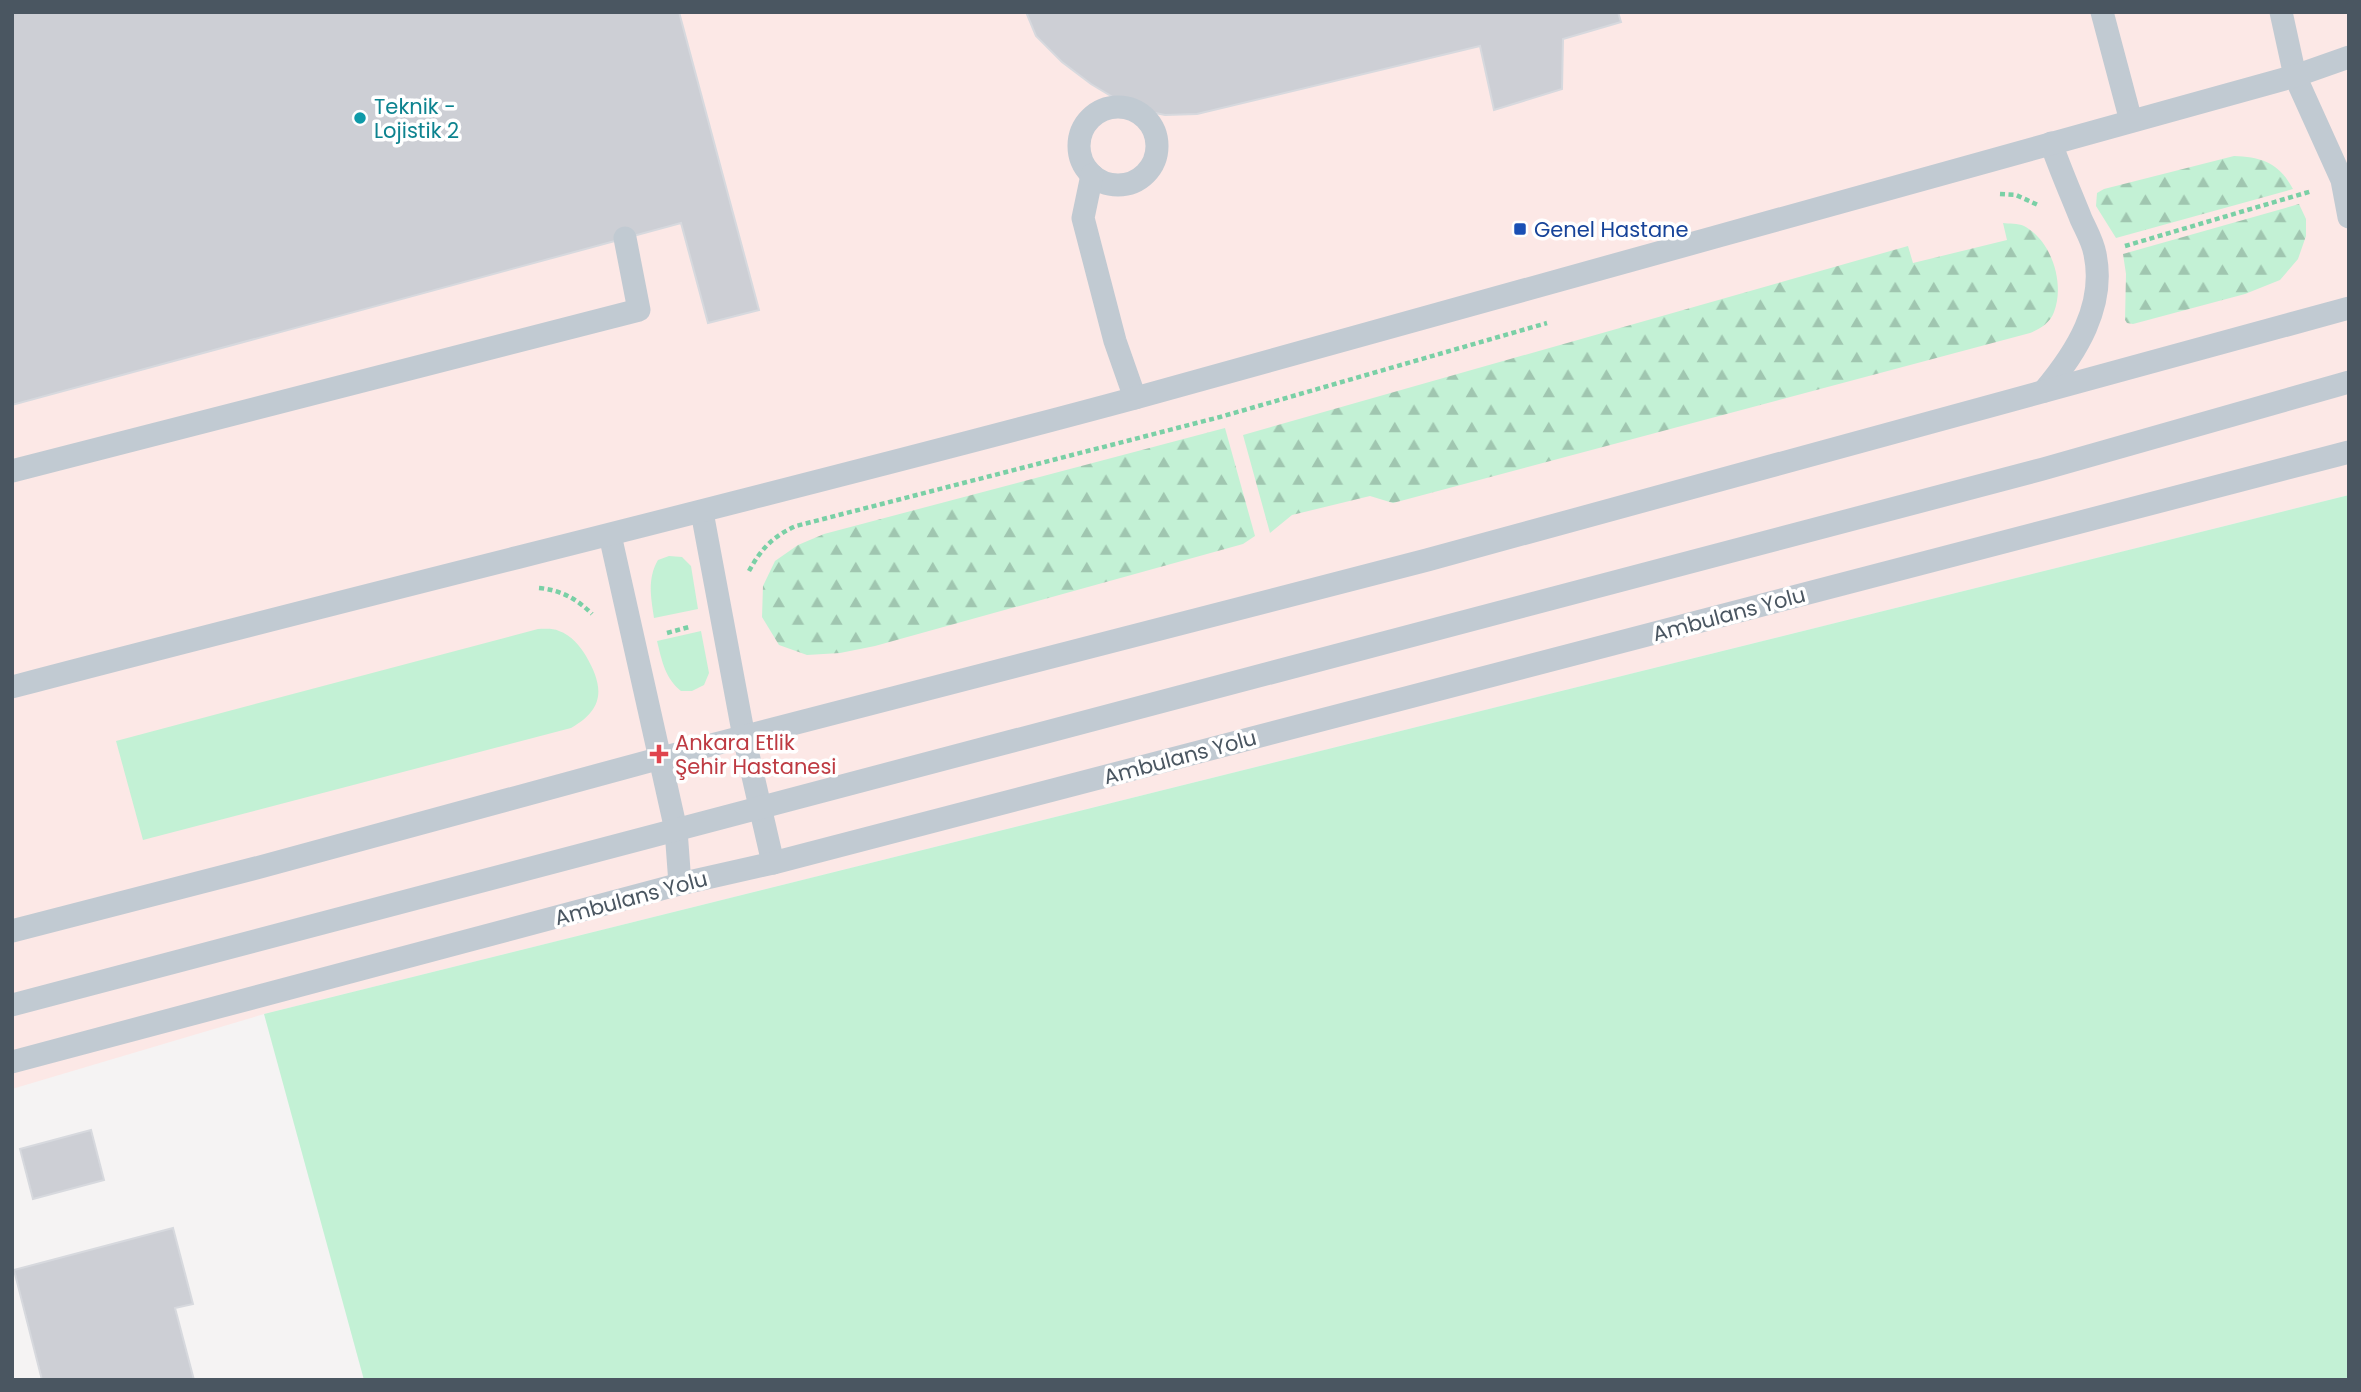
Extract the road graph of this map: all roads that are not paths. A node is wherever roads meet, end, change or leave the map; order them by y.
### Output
1 (2102, 12) edge
2 (2281, 12) edge
3 (2349, 57) edge
4 (2295, 76) junction
5 (2131, 121) junction
6 (2051, 143) junction
7 (1092, 175) dead end
8 (2349, 217) edge
9 (625, 238) dead end
10 (2349, 308) edge
11 (2349, 382) edge
12 (2044, 391) junction
13 (1135, 398) junction
14 (2349, 453) edge
15 (12, 471) edge
16 (702, 512) junction
17 (610, 535) junction
18 (12, 688) edge
19 (744, 737) junction
20 (661, 758) junction
21 (759, 807) junction
22 (676, 830) junction
23 (772, 863) junction
24 (680, 884) junction
25 (12, 931) edge
26 (12, 1005) edge
27 (12, 1062) edge

1 - 5 lane
2 - 4 lane
3 - 4 lane
4 - 5 lane
4 - 8 lane
5 - 6 lane
6 - 12 lane
6 - 13 lane
7 - 13 lane
9 - 15 lane
10 - 12 lane
11 - 21 lane
12 - 19 lane
13 - 16 lane
14 - 23 lane, Ambulans Yolu
16 - 17 lane
16 - 19 lane
17 - 18 lane
17 - 20 lane
19 - 20 lane
19 - 21 lane
20 - 22 lane
20 - 25 lane
21 - 22 lane
21 - 23 lane
22 - 24 lane
22 - 26 lane
23 - 24 lane, Ambulans Yolu
24 - 27 lane, Ambulans Yolu

